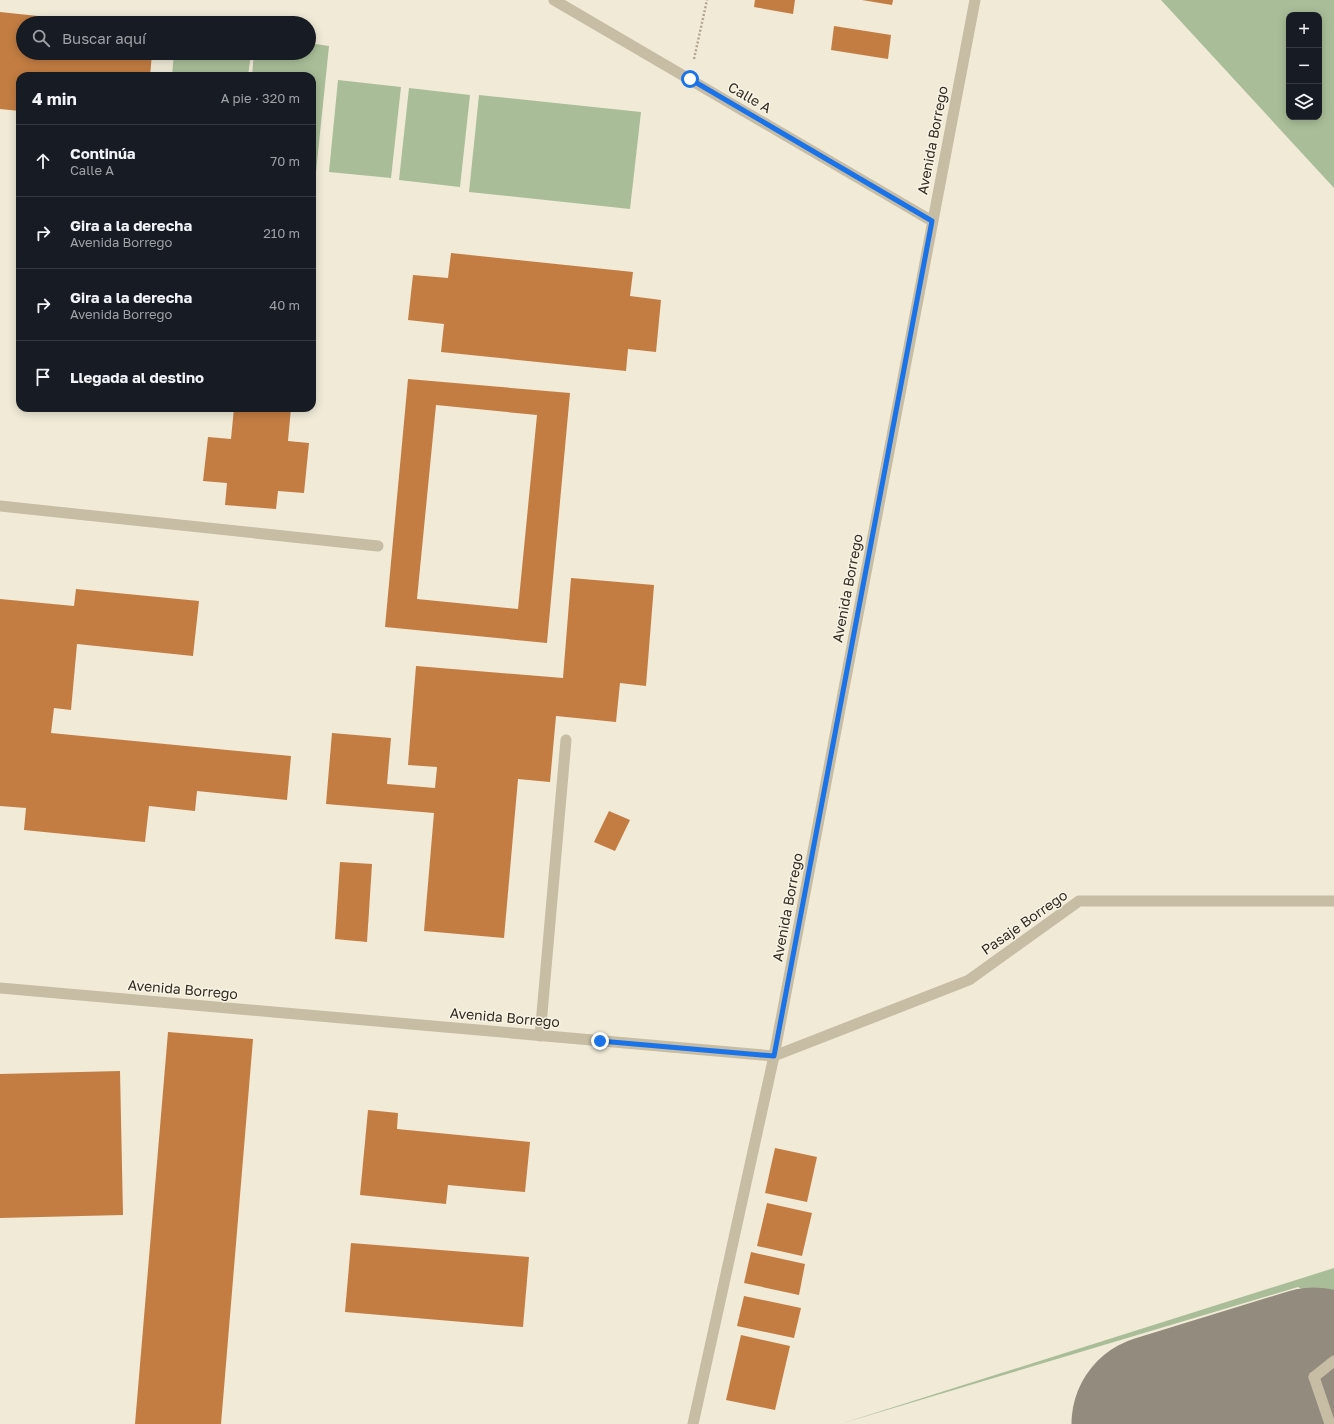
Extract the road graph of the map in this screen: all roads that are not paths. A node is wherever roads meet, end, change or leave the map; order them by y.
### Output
1 (554, 0) edge
2 (975, 0) edge
3 (932, 221) junction
4 (0, 506) edge
5 (378, 546) dead end
6 (566, 740) dead end
7 (1334, 901) edge
8 (0, 988) edge
9 (540, 1036) junction
10 (774, 1056) junction
11 (1334, 1361) edge
12 (693, 1424) edge
13 (1330, 1424) edge

1 - 3 street, Calle A
2 - 3 street, Avenida Borrego
3 - 10 street, Avenida Borrego
4 - 5 street
6 - 9 street
7 - 10 street, Pasaje Borrego
8 - 9 street, Avenida Borrego
9 - 10 street, Avenida Borrego
10 - 12 street
11 - 13 street

